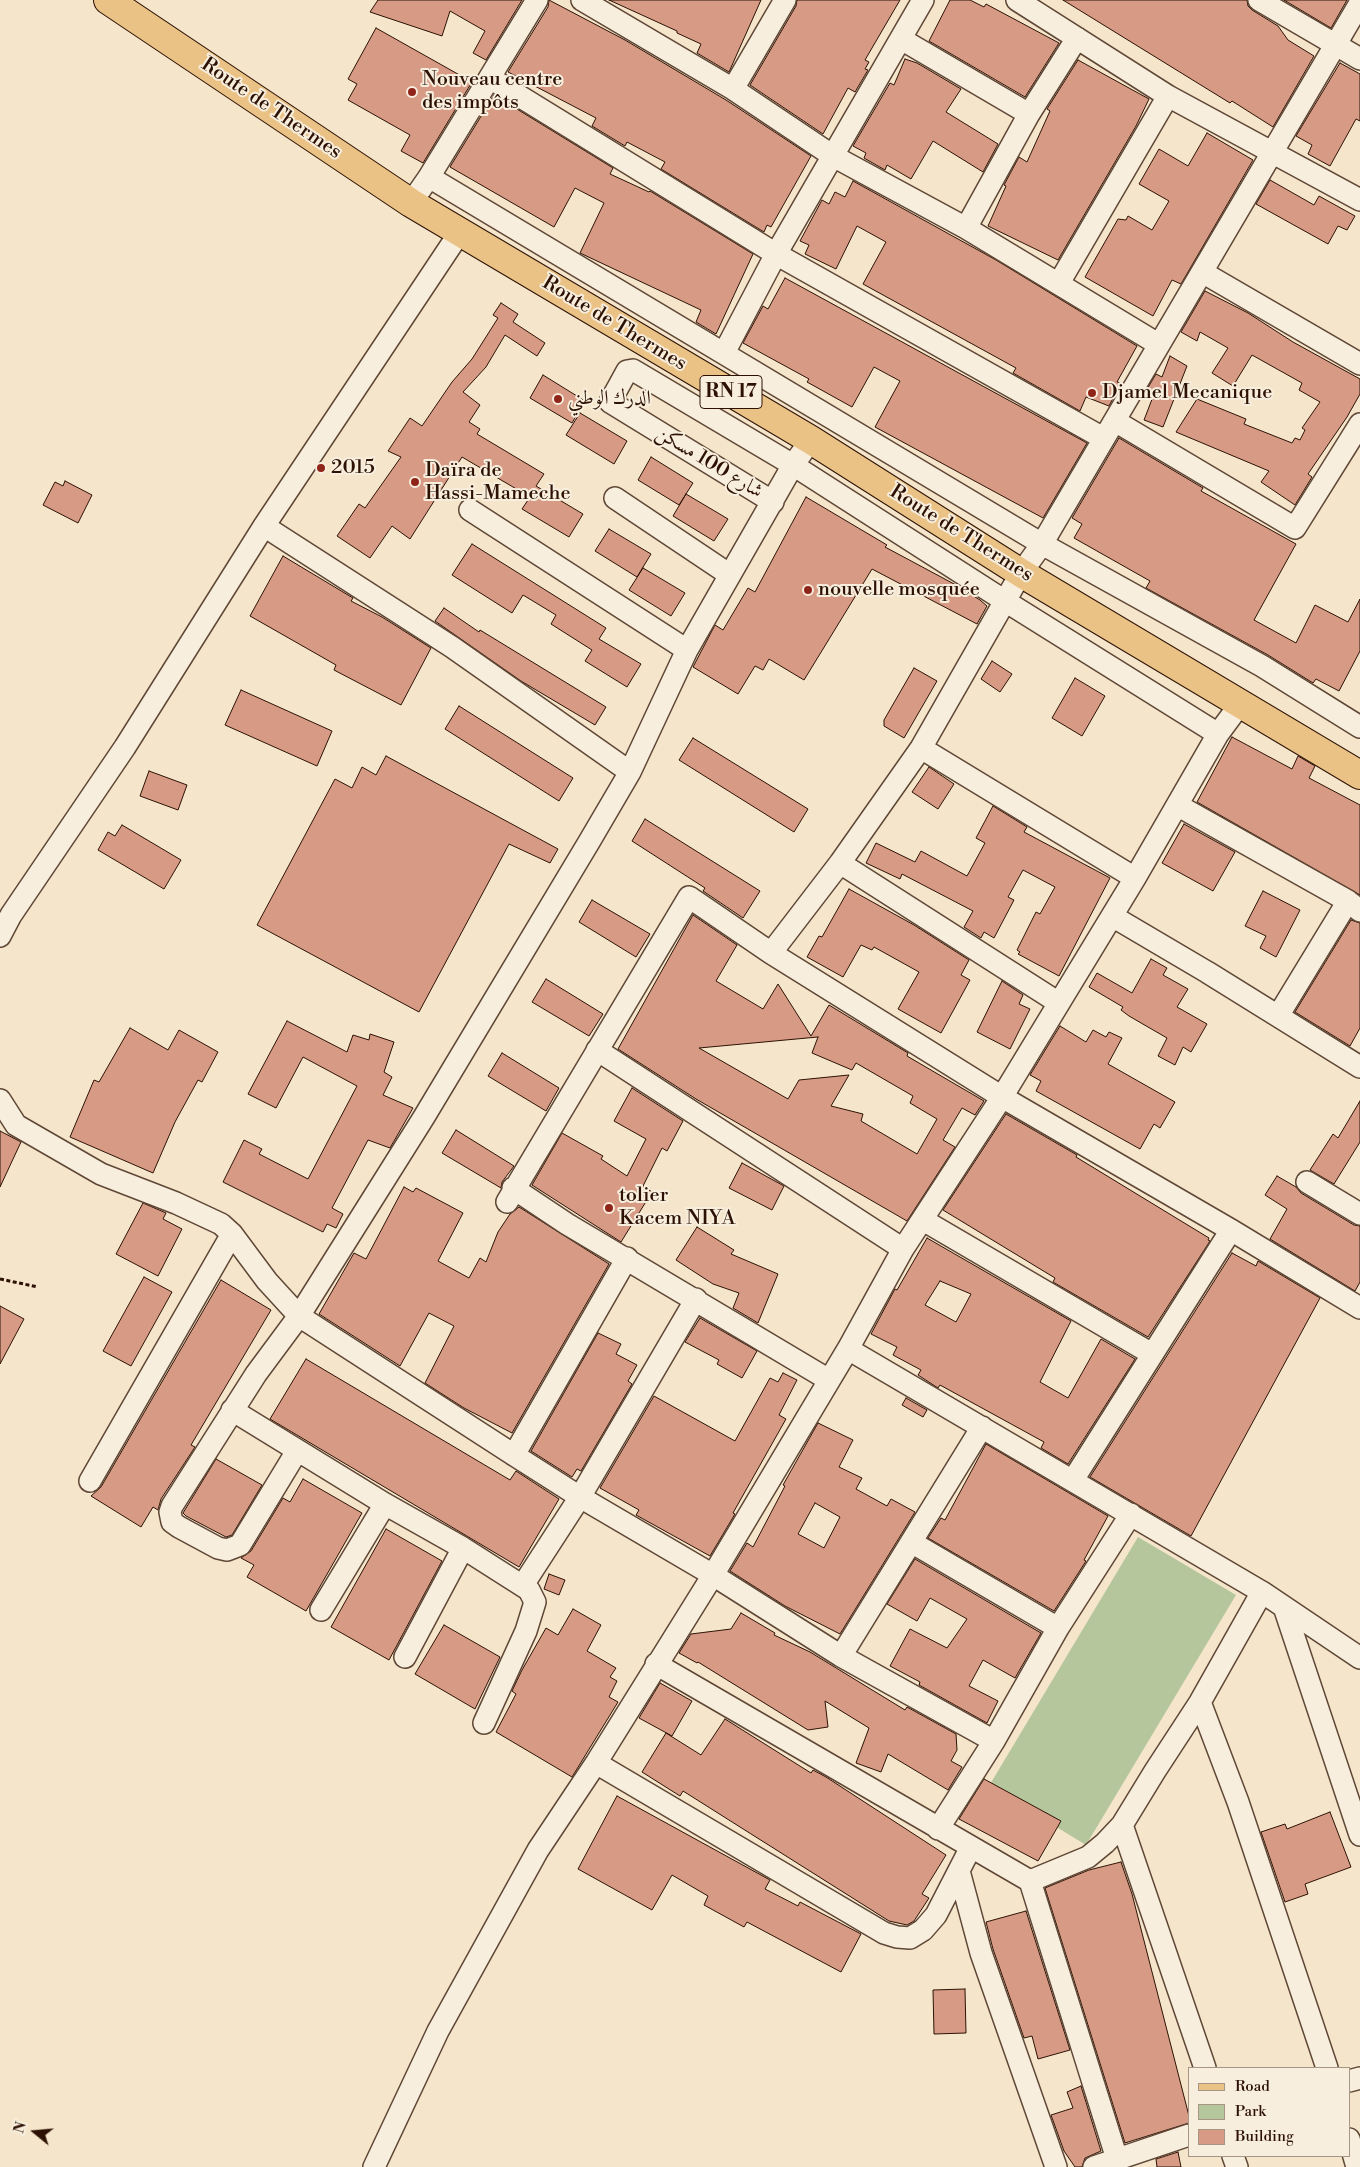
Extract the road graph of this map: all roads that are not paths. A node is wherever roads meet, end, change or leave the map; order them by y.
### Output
1 (108, 0) edge
2 (538, 0) edge
3 (582, 0) edge
4 (785, 0) edge
5 (923, 0) edge
6 (1017, 0) edge
7 (1259, 0) edge
8 (1360, 3) edge
9 (1076, 38) junction
10 (901, 39) junction
11 (1335, 44) junction
12 (1360, 59) edge
13 (490, 78) junction
14 (733, 89) junction
15 (1168, 96) junction
16 (1028, 114) junction
17 (1272, 152) junction
18 (833, 156) junction
19 (429, 177) junction
20 (1360, 200) edge
21 (411, 203) junction
22 (966, 228) junction
23 (460, 232) junction
24 (776, 254) junction
25 (1202, 272) junction
26 (1059, 283) junction
27 (1158, 344) junction
28 (724, 353) junction
29 (1360, 364) edge
30 (1115, 421) junction
31 (1360, 424) edge
32 (1102, 438) junction
33 (811, 440) junction
34 (793, 465) junction
35 (615, 498) dead end
36 (773, 502) junction
37 (470, 510) dead end
38 (264, 526) junction
39 (1042, 544) junction
40 (1021, 573) junction
41 (730, 575) junction
42 (1005, 601) junction
43 (687, 650) junction
44 (1241, 703) junction
45 (1360, 727) edge
46 (1218, 734) junction
47 (921, 748) junction
48 (630, 772) junction
49 (1360, 775) edge
50 (1177, 805) junction
51 (840, 863) junction
52 (1135, 878) junction
53 (1354, 906) edge
54 (1112, 916) junction
55 (0, 936) edge
56 (771, 953) junction
57 (1060, 1003) junction
58 (1278, 1016) junction
59 (597, 1050) junction
60 (1358, 1062) edge
61 (1002, 1097) junction
62 (0, 1100) edge
63 (1307, 1182) dead end
64 (1360, 1214) edge
65 (923, 1220) junction
66 (1231, 1230) junction
67 (232, 1234) junction
68 (903, 1249) junction
69 (627, 1258) junction
70 (696, 1299) junction
71 (1360, 1308) edge
72 (298, 1316) junction
73 (848, 1349) junction
74 (1152, 1354) junction
75 (828, 1380) junction
76 (232, 1410) junction
77 (982, 1426) junction
78 (297, 1451) junction
79 (514, 1455) junction
80 (1072, 1480) junction
81 (90, 1481) dead end
82 (580, 1497) junction
83 (385, 1504) junction
84 (1131, 1514) junction
85 (911, 1542) junction
86 (463, 1548) junction
87 (713, 1575) junction
88 (523, 1585) junction
89 (1262, 1592) junction
90 (1284, 1607) junction
91 (322, 1610) dead end
92 (1058, 1628) junction
93 (405, 1656) dead end
94 (841, 1656) junction
95 (1360, 1658) edge
96 (656, 1664) junction
97 (1200, 1702) junction
98 (484, 1723) dead end
99 (994, 1741) junction
100 (596, 1763) junction
101 (1122, 1825) junction
102 (938, 1829) junction
103 (1360, 1836) edge
104 (971, 1847) junction
105 (959, 1871) junction
106 (1030, 1881) junction
107 (1205, 2067) edge
108 (1327, 2067) edge
109 (1188, 2134) edge
110 (1350, 2142) edge
111 (1117, 2159) junction
112 (374, 2167) edge
113 (1056, 2167) edge
114 (1094, 2167) edge
115 (1357, 2167) edge

1 - 21 main road, Route de Thermes / RN 17
2 - 13 street
3 - 14 street
4 - 14 street
5 - 10 street
6 - 9 street
7 - 11 street
8 - 11 street
9 - 15 street
9 - 16 street
10 - 16 street
10 - 18 street
11 - 12 street
11 - 17 street
13 - 19 street
13 - 24 street
14 - 18 street
15 - 17 street
15 - 26 street
16 - 22 street
17 - 20 street
17 - 25 street
18 - 22 street
18 - 24 street
19 - 21 street
19 - 28 street
21 - 23 main road, Route de Thermes / RN 17
22 - 26 street
23 - 33 main road, Route de Thermes / RN 17
23 - 38 street
24 - 28 street
24 - 32 street
25 - 27 street
25 - 29 street
26 - 27 street
27 - 30 street
28 - 39 street
30 - 31 street
30 - 32 street
32 - 39 street
33 - 34 street
33 - 40 main road, Route de Thermes / RN 17
34 - 36 street
34 - 36 street, شارع 100 مسكن
34 - 42 street
35 - 41 street
36 - 41 street
37 - 43 street
38 - 48 street
38 - 55 street
39 - 40 street
39 - 45 street
40 - 42 street
40 - 44 main road, Route de Thermes / RN 17
41 - 43 street
42 - 46 street
42 - 47 street
43 - 48 street
44 - 46 street
44 - 49 main road, Route de Thermes / RN 17
46 - 50 street
47 - 51 street
47 - 52 street
48 - 72 street
50 - 52 street
50 - 53 street
51 - 56 street
51 - 57 street
52 - 54 street
53 - 58 street
54 - 57 street
54 - 58 street
56 - 59 street
56 - 61 street
57 - 61 street
58 - 60 street
59 - 68 street
59 - 69 street
61 - 65 street
61 - 66 street
62 - 67 street
63 - 64 street
65 - 68 street
65 - 74 street
66 - 71 street
66 - 74 street
67 - 72 street
67 - 81 street
68 - 73 street
69 - 70 street
69 - 79 street
70 - 75 street
70 - 82 street
72 - 76 street
72 - 79 street
73 - 75 street
73 - 77 street
74 - 80 street
75 - 87 street
76 - 78 street
76 - 78 street
77 - 80 street
77 - 85 street
78 - 83 street
79 - 82 street
80 - 84 street
82 - 87 street
82 - 88 street
83 - 86 street
83 - 91 street
84 - 89 street
84 - 92 street
85 - 92 street
85 - 94 street
86 - 88 street
86 - 93 street
87 - 94 street
87 - 96 street
88 - 98 street
89 - 90 street
89 - 97 street
90 - 95 street
90 - 103 street
92 - 99 street
94 - 99 street
96 - 100 street
96 - 102 street
97 - 101 street
97 - 108 street
99 - 102 street
100 - 105 street
100 - 112 street
101 - 106 street
101 - 107 street
102 - 104 street
104 - 105 street
104 - 106 street
105 - 113 street
106 - 111 street
109 - 111 street
110 - 115 street
111 - 114 street

